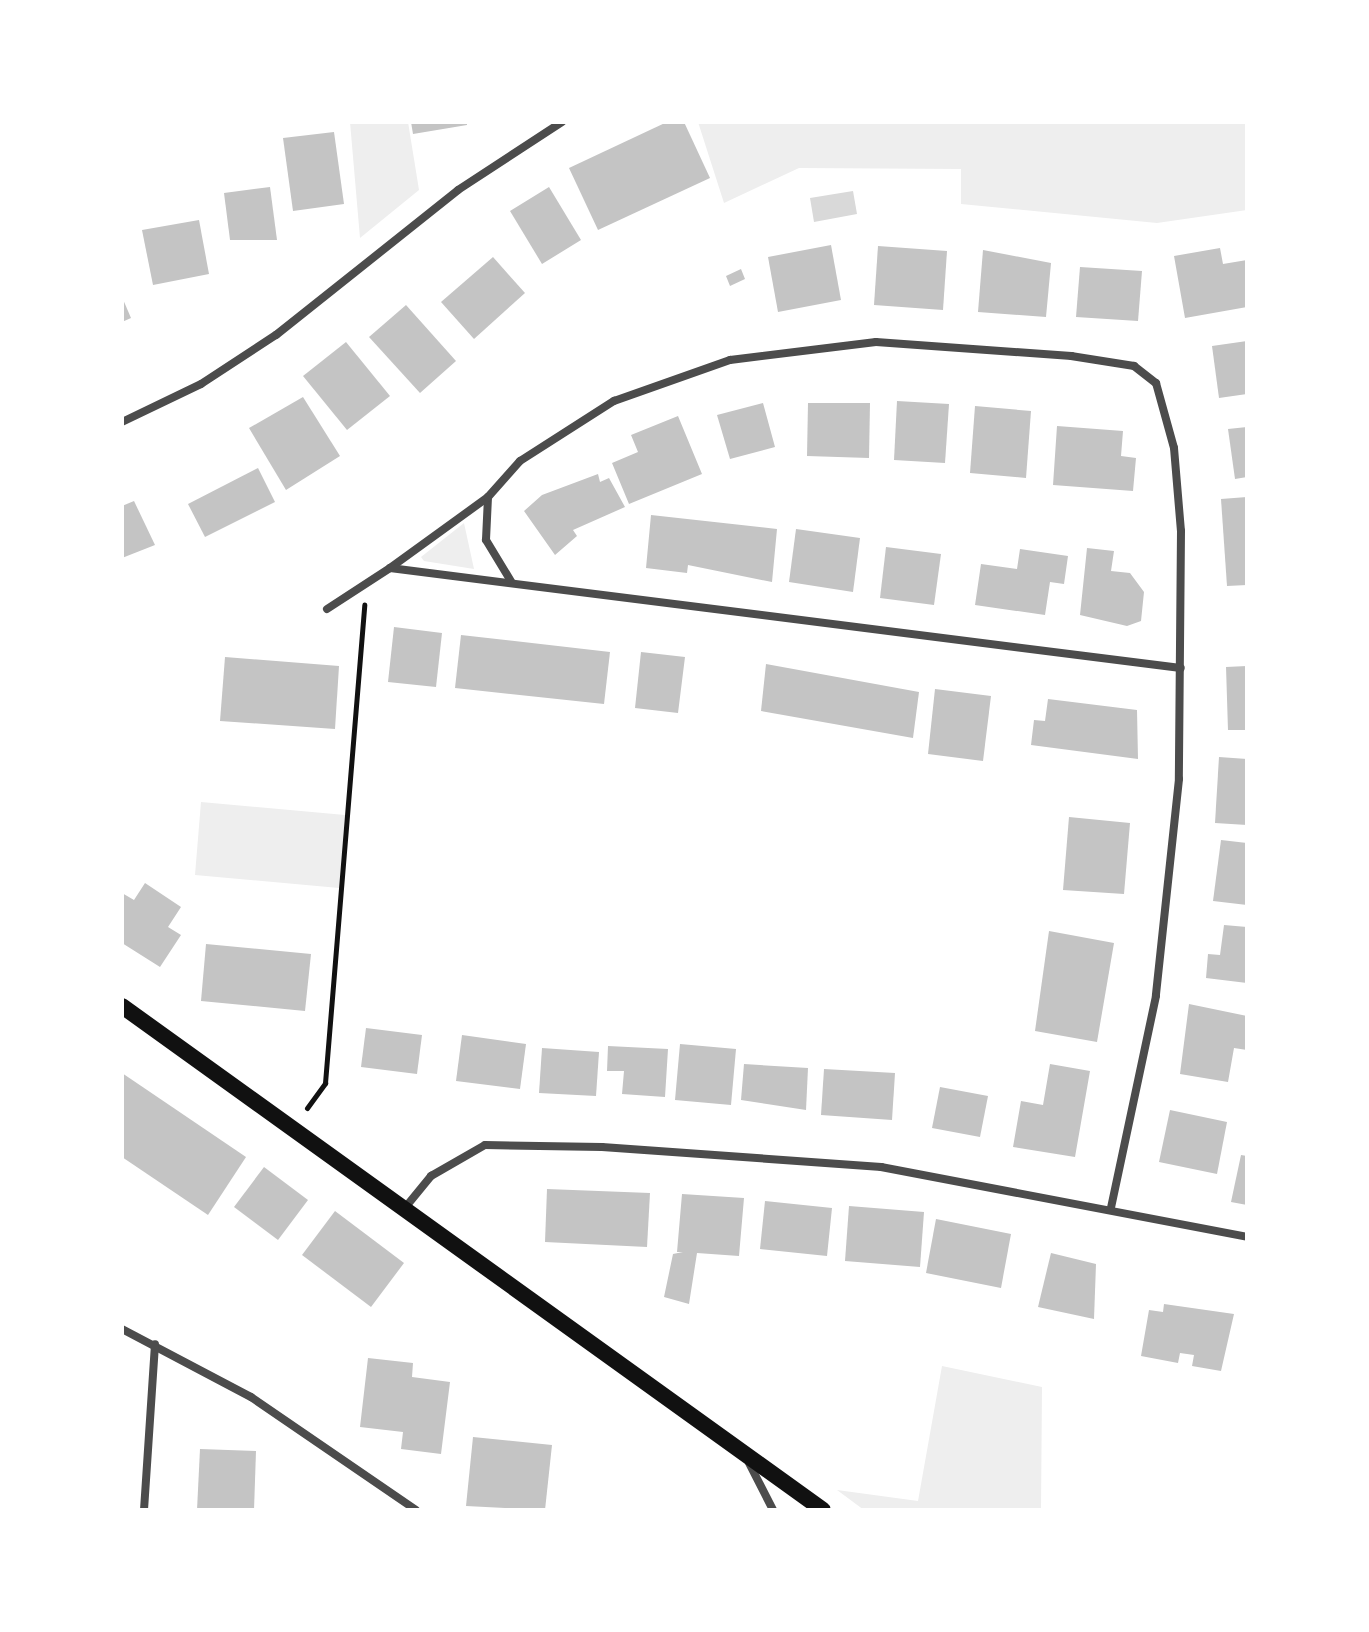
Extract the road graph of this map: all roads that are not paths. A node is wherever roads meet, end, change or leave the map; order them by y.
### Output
1 (562, 122) edge
2 (122, 422) edge
3 (488, 497) junction
4 (390, 568) junction
5 (512, 583) junction
6 (327, 609) dead end
7 (1181, 668) junction
8 (122, 1006) edge
9 (1111, 1208) junction
10 (403, 1211) junction
11 (1247, 1237) edge
12 (122, 1329) edge
13 (155, 1344) junction
14 (744, 1455) junction
15 (144, 1510) edge
16 (416, 1510) edge
17 (773, 1510) edge
18 (823, 1510) edge

1 - 2 street
3 - 4 street
3 - 5 street
3 - 7 street
4 - 5 street
4 - 6 street
5 - 7 street
7 - 9 street
8 - 10 main road
9 - 10 street
9 - 11 street
10 - 14 main road
12 - 13 street
13 - 15 street
13 - 16 street
14 - 17 street
14 - 18 main road

